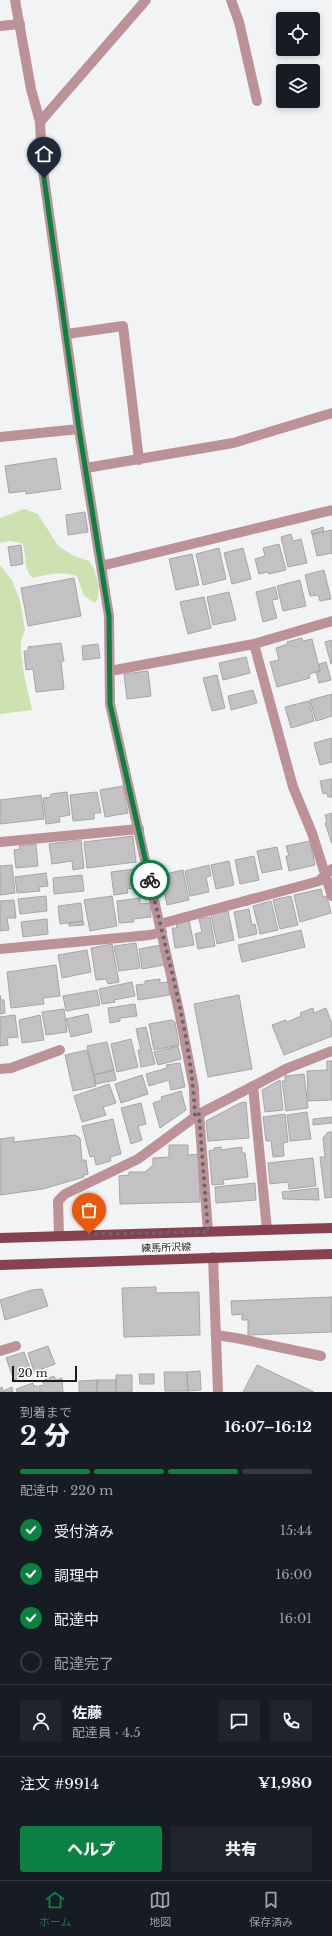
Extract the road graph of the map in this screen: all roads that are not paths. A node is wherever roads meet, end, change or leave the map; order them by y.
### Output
1 (15, 0) edge
2 (146, 0) edge
3 (231, 0) edge
4 (20, 24) junction
5 (0, 26) edge
6 (258, 101) dead end
7 (40, 122) junction
8 (67, 334) junction
9 (332, 412) edge
10 (79, 429) junction
11 (0, 437) edge
12 (139, 460) junction
13 (86, 468) junction
14 (332, 510) edge
15 (101, 566) junction
16 (332, 621) edge
17 (254, 644) junction
18 (110, 671) junction
19 (139, 830) junction
20 (0, 842) edge
21 (329, 871) edge
22 (332, 896) edge
23 (161, 928) junction
24 (0, 949) edge
25 (60, 1050) dead end
26 (332, 1051) edge
27 (0, 1070) edge
28 (253, 1086) junction
29 (197, 1116) junction
30 (332, 1228) edge
31 (267, 1230) junction
32 (208, 1232) junction
33 (59, 1235) junction
34 (0, 1238) edge
35 (332, 1254) edge
36 (213, 1257) junction
37 (0, 1265) edge
38 (216, 1335) junction
39 (16, 1346) dead end
40 (0, 1351) edge
41 (322, 1356) dead end
42 (218, 1392) edge

1 - 4 street
2 - 7 street
3 - 6 street
4 - 5 street
4 - 7 street
7 - 8 street
8 - 10 street
8 - 12 street
9 - 12 street
10 - 11 street
10 - 13 street
12 - 13 street
13 - 15 street
14 - 15 street
15 - 18 street
16 - 17 street
17 - 18 street
17 - 21 street
18 - 19 street
19 - 20 street
19 - 23 street
21 - 22 street
21 - 23 street
23 - 24 street
23 - 29 street
25 - 27 street
26 - 28 street
28 - 29 street
28 - 31 street
29 - 32 street
29 - 33 street
30 - 31 main road, 練馬所沢線
31 - 32 main road, 練馬所沢線
32 - 33 main road, 練馬所沢線
33 - 34 main road, 練馬所沢線
35 - 36 main road, 練馬所沢線
36 - 37 main road, 練馬所沢線
36 - 38 street
38 - 41 street
38 - 42 street
39 - 40 street

